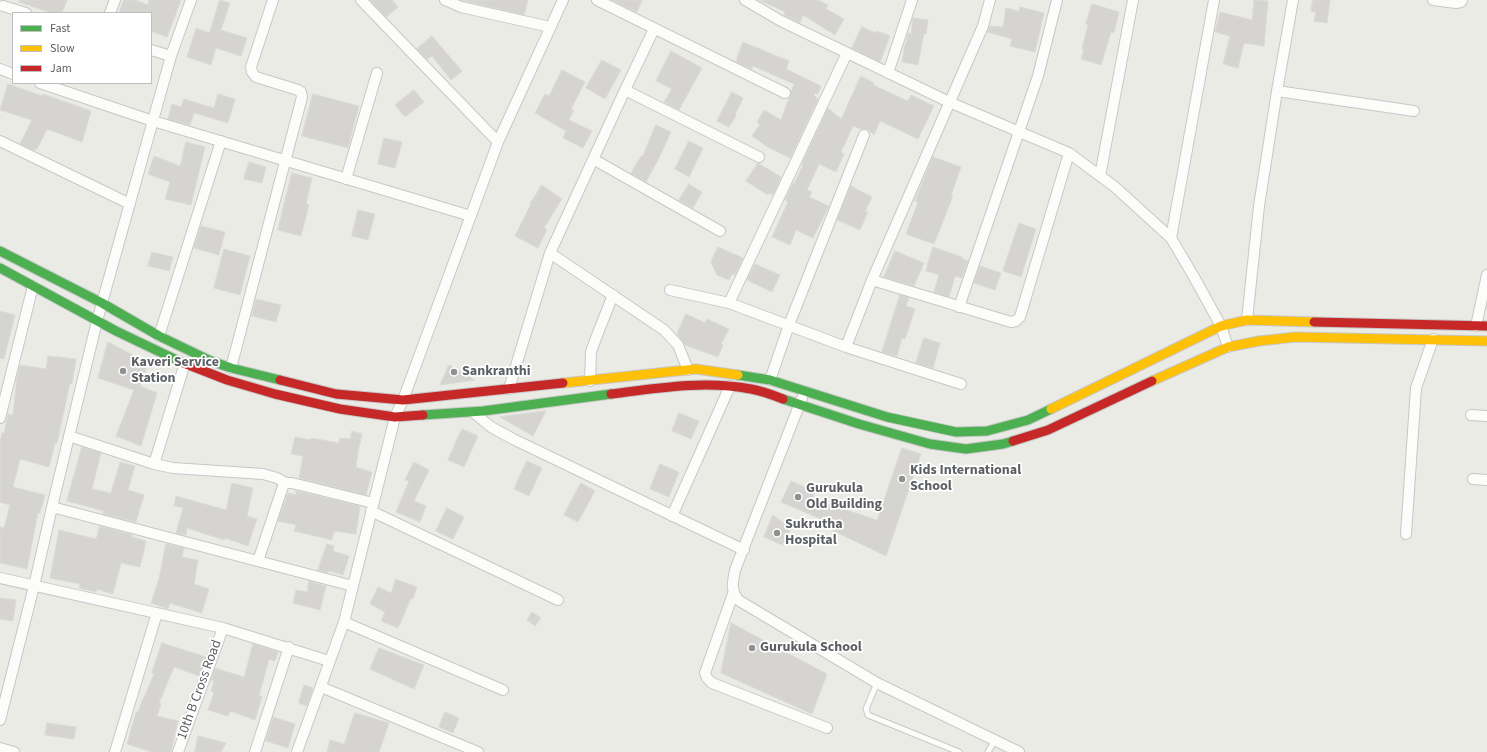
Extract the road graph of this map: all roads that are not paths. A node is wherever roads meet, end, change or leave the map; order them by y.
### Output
1 (115, 0) edge
2 (191, 0) edge
3 (273, 0) edge
4 (361, 0) edge
5 (446, 0) edge
6 (563, 0) edge
7 (597, 0) edge
8 (745, 0) edge
9 (990, 0) edge
10 (1057, 0) edge
11 (1132, 0) edge
12 (1214, 0) edge
13 (1293, 0) edge
14 (1433, 0) edge
15 (1462, 0) edge
16 (911, 1) edge
17 (3, 6) edge
18 (23, 12) edge
19 (110, 12) edge
20 (550, 27) junction
21 (654, 30) junction
22 (152, 50) edge
23 (846, 53) junction
24 (171, 56) junction
25 (0, 69) edge
26 (377, 73) dead end
27 (888, 73) junction
28 (12, 74) edge
29 (43, 84) edge
30 (625, 90) junction
31 (1277, 91) junction
32 (785, 93) dead end
33 (949, 102) junction
34 (1414, 111) dead end
35 (153, 121) junction
36 (1018, 130) junction
37 (864, 135) dead end
38 (0, 141) edge
39 (221, 141) junction
40 (498, 142) junction
41 (1069, 153) junction
42 (759, 157) dead end
43 (593, 159) junction
44 (285, 162) junction
45 (1100, 176) junction
46 (346, 179) junction
47 (130, 204) junction
48 (471, 216) junction
49 (720, 231) dead end
50 (1171, 238) junction
51 (0, 251) edge
52 (550, 252) junction
53 (0, 268) edge
54 (1487, 275) edge
55 (872, 280) junction
56 (33, 286) junction
57 (670, 290) dead end
58 (613, 295) junction
59 (102, 303) junction
60 (729, 303) junction
61 (959, 306) junction
62 (1246, 320) junction
63 (97, 321) junction
64 (789, 326) junction
65 (1221, 326) junction
66 (1476, 326) junction
67 (1487, 326) edge
68 (159, 336) junction
69 (1433, 339) junction
70 (1487, 341) edge
71 (846, 347) junction
72 (1228, 347) junction
73 (184, 363) junction
74 (231, 368) junction
75 (688, 370) junction
76 (770, 380) junction
77 (590, 381) junction
78 (961, 384) dead end
79 (730, 386) junction
80 (509, 389) junction
81 (805, 391) junction
82 (403, 400) junction
83 (800, 404) junction
84 (473, 412) junction
85 (1471, 415) dead end
86 (1487, 416) edge
87 (395, 417) junction
88 (0, 418) edge
89 (69, 436) junction
90 (154, 464) junction
91 (1473, 479) dead end
92 (1487, 480) edge
93 (286, 483) junction
94 (52, 507) junction
95 (372, 507) junction
96 (672, 516) junction
97 (1406, 534) dead end
98 (744, 550) junction
99 (258, 561) junction
100 (0, 578) edge
101 (34, 586) junction
102 (353, 586) junction
103 (733, 594) junction
104 (558, 600) dead end
105 (157, 614) junction
106 (344, 622) junction
107 (223, 628) junction
108 (289, 647) junction
109 (329, 661) junction
110 (877, 683) junction
111 (321, 687) junction
112 (503, 690) dead end
113 (0, 720) edge
114 (827, 728) dead end
115 (995, 740) junction
116 (0, 748) edge
117 (1013, 751) edge
118 (14, 752) edge
119 (115, 752) edge
120 (178, 752) edge
121 (255, 752) edge
122 (297, 752) edge
123 (478, 752) edge
124 (959, 752) edge
125 (988, 752) edge

1 - 19 street
2 - 24 street
3 - 44 street
4 - 40 street
5 - 20 street
6 - 20 street
7 - 21 street
8 - 23 street
9 - 33 street
10 - 36 street
11 - 45 street
12 - 50 street
13 - 31 street
14 - 15 street
16 - 27 street
17 - 18 street
20 - 40 street
21 - 30 street
21 - 32 street
22 - 24 street
23 - 27 street
23 - 60 street
24 - 35 street
25 - 28 street
26 - 46 street
27 - 33 street
29 - 35 street
30 - 42 street
30 - 43 street
31 - 34 street
31 - 62 street
33 - 36 street
33 - 55 street
35 - 39 street
35 - 47 street
36 - 41 street
36 - 61 street
37 - 64 street
38 - 47 street
39 - 44 street
39 - 68 street
40 - 48 street
41 - 45 street
41 - 61 street
43 - 49 street
43 - 52 street
44 - 46 street
44 - 74 street
45 - 50 street
46 - 48 street
47 - 59 street
48 - 82 street
50 - 65 street
51 - 59 street
52 - 58 street
52 - 80 street
53 - 56 street
54 - 66 street
55 - 61 street
55 - 71 street
56 - 63 street
56 - 88 street
57 - 60 street
58 - 75 street
58 - 77 street
59 - 63 street
59 - 68 street
60 - 64 street
62 - 65 street
62 - 66 street
63 - 73 street
63 - 89 street
64 - 71 street
64 - 76 street
65 - 72 street
65 - 81 street
66 - 67 street
68 - 74 street
69 - 70 street
69 - 72 street
69 - 97 street
71 - 78 street
72 - 83 street
73 - 87 street
73 - 90 street
74 - 82 street
75 - 76 street
75 - 77 street
76 - 81 street
77 - 80 street
79 - 83 street
79 - 84 street
79 - 96 street
80 - 82 street
81 - 83 street
82 - 87 street
83 - 98 street
84 - 87 street
84 - 96 street
85 - 86 street
87 - 95 street
89 - 90 street
89 - 94 street
90 - 93 street
91 - 92 street
93 - 95 street
93 - 99 street
94 - 99 street
94 - 101 street
95 - 102 street
95 - 104 street
96 - 98 street
98 - 103 street
99 - 102 street
100 - 101 street
101 - 105 street
101 - 113 street
102 - 106 street
103 - 110 street
103 - 114 street
105 - 107 street
105 - 119 street
106 - 109 street
106 - 112 street
107 - 108 street
107 - 120 street, 10th B Cross Road
108 - 109 street
108 - 121 street
109 - 111 street
110 - 115 street
110 - 124 lane
111 - 122 street
111 - 123 street
115 - 117 street
115 - 125 lane
116 - 118 street

